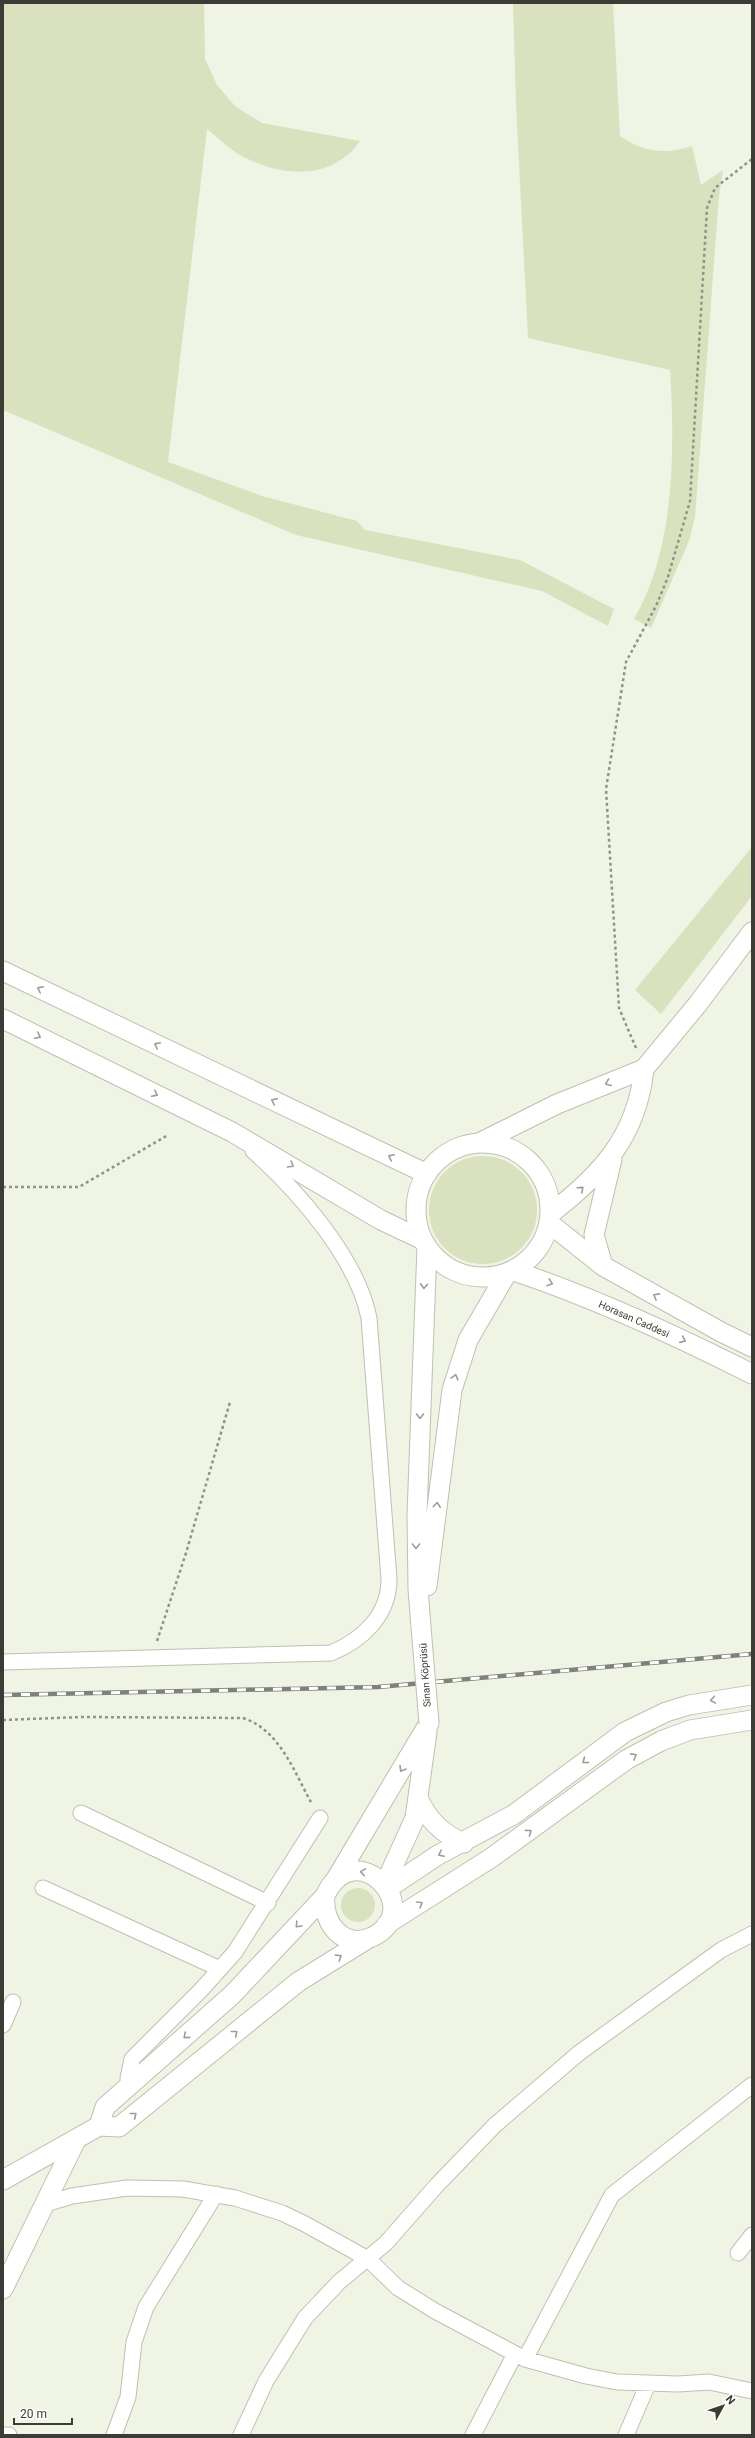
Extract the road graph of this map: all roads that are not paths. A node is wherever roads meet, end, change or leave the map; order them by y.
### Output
1 (752, 932) edge
2 (3, 971) edge
3 (3, 1019) edge
4 (644, 1069) junction
5 (232, 1132) junction
6 (480, 1143) junction
7 (614, 1153) junction
8 (427, 1174) junction
9 (550, 1219) junction
10 (425, 1244) junction
11 (603, 1266) junction
12 (510, 1272) junction
13 (752, 1347) edge
14 (752, 1374) edge
15 (421, 1627) junction
16 (3, 1662) edge
17 (752, 1696) edge
18 (752, 1720) edge
19 (428, 1723) junction
20 (418, 1798) junction
21 (81, 1813) dead end
22 (320, 1818) road end
23 (464, 1843) junction
24 (336, 1879) junction
25 (386, 1886) junction
26 (43, 1888) dead end
27 (325, 1896) junction
28 (268, 1902) junction
29 (387, 1924) junction
30 (752, 1934) edge
31 (370, 1937) junction
32 (220, 1969) junction
33 (13, 2002) dead end
34 (3, 2025) edge
35 (752, 2085) edge
36 (129, 2086) junction
37 (99, 2126) junction
38 (76, 2140) junction
39 (3, 2180) edge
40 (216, 2194) junction
41 (45, 2204) junction
42 (752, 2235) edge
43 (738, 2253) dead end
44 (368, 2260) junction
45 (3, 2289) edge
46 (520, 2357) junction
47 (648, 2384) junction
48 (752, 2391) edge
49 (3, 2435) edge
50 (9, 2435) edge
51 (114, 2435) edge
52 (240, 2435) edge
53 (473, 2435) edge
54 (626, 2435) edge

1 - 4 street
8 -> 2 street
3 -> 5 street
4 -> 6 street
4 - 7 street
5 -> 10 street
5 - 16 street
6 - 8 street
6 - 9 street
9 -> 7 street
7 - 11 street
8 - 10 street
9 - 11 street
9 - 12 street
10 - 12 street
10 -> 15 street
13 -> 11 street
12 -> 14 street, Horasan Caddesi
15 -> 12 street
15 - 19 street, Sinan Köprüsü, bridge
17 -> 23 street
29 -> 18 street
19 - 20 street, Sinan Köprüsü
19 -> 24 street
20 - 23 street
20 - 25 street, Sinan Köprüsü
21 - 28 street
22 - 28 street
23 -> 25 street
25 -> 24 street
24 - 27 street
25 - 29 street
26 - 32 street
27 - 31 street
27 -> 36 street
28 - 32 street
29 - 31 street
30 - 44 street
37 -> 31 street
32 - 36 street
33 - 34 street
35 - 46 street
36 - 37 street
37 - 38 street
38 - 39 street
38 - 41 street
40 - 41 street
40 - 44 street
40 - 51 street
41 - 45 street
42 - 43 street
44 - 46 street
44 - 52 street
46 - 47 street
46 - 53 street
47 - 48 street
47 - 54 street
49 - 50 street

